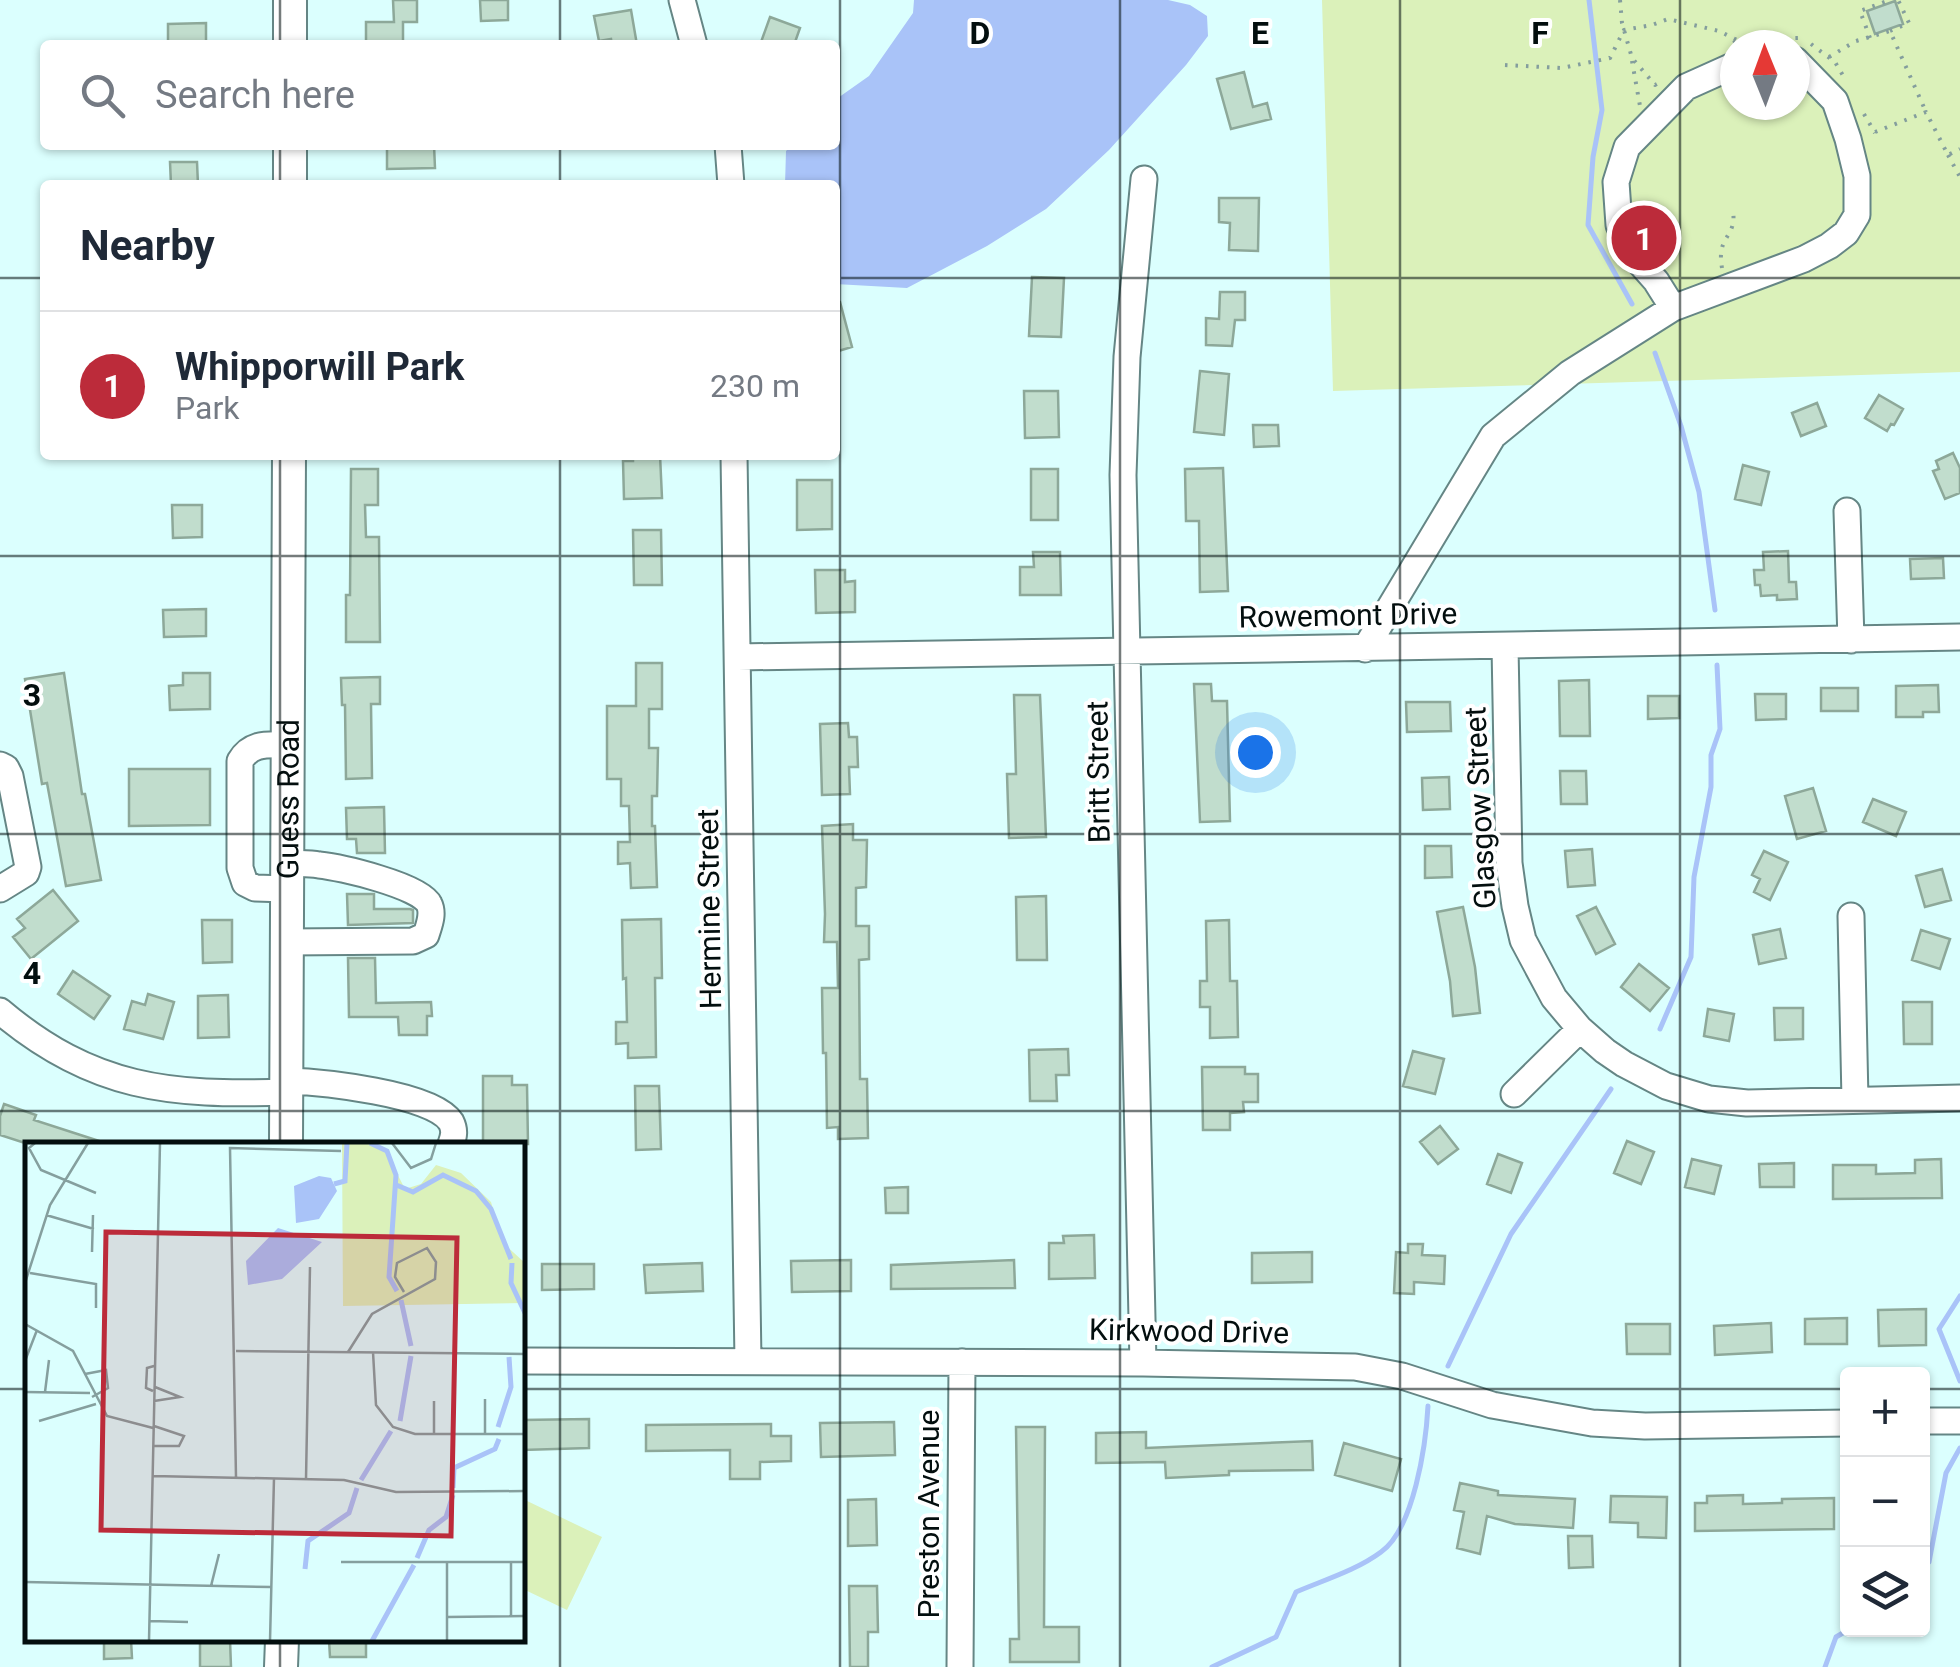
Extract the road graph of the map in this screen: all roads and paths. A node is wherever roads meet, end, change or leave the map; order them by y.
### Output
1 (290, 0) edge
2 (682, 0) edge
3 (1890, 0) edge
4 (1898, 0) edge
5 (1720, 32) edge
6 (1890, 32) junction
7 (1870, 38) junction
8 (290, 40) edge
9 (693, 40) edge
10 (1829, 57) dead end
11 (1632, 58) dead end
12 (1504, 65) dead end
13 (1720, 65) edge
14 (1810, 75) edge
15 (1926, 112) junction
16 (1644, 130) junction
17 (1874, 133) dead end
18 (1960, 149) edge
19 (290, 150) edge
20 (728, 150) edge
21 (1948, 155) junction
22 (1960, 177) edge
23 (1144, 179) dead end
24 (290, 180) edge
25 (731, 180) edge
26 (1733, 211) dead end
27 (1728, 287) junction
28 (1673, 308) junction
29 (289, 460) edge
30 (734, 460) edge
31 (1847, 511) dead end
32 (1960, 638) edge
33 (1851, 640) junction
34 (1505, 646) junction
35 (1365, 649) junction
36 (1127, 650) junction
37 (738, 657) junction
38 (287, 745) junction
39 (0, 765) edge
40 (287, 876) junction
41 (0, 890) edge
42 (1851, 916) dead end
43 (287, 942) junction
44 (0, 1010) edge
45 (1580, 1029) junction
46 (287, 1086) junction
47 (1514, 1094) dead end
48 (1960, 1098) edge
49 (1855, 1100) junction
50 (286, 1142) edge
51 (452, 1142) edge
52 (525, 1361) edge
53 (748, 1361) junction
54 (962, 1362) junction
55 (1143, 1363) junction
56 (1960, 1420) edge
57 (1930, 1421) edge
58 (1840, 1422) edge
59 (282, 1642) edge
60 (281, 1667) edge
61 (960, 1667) edge

1 - 8 main road
2 - 9 street
3 - 7 path
4 - 6 path
5 - 12 path
6 - 7 path
6 - 15 path
7 - 10 path
11 - 16 path
13 - 16 street
14 - 27 street
15 - 17 path
15 - 21 path
16 - 28 street
18 - 21 path
19 - 24 main road
20 - 25 street
21 - 22 path
23 - 36 street, Britt Street
26 - 27 path
27 - 28 street
28 - 35 street
29 - 38 main road, Guess Road
30 - 37 street, Hermine Street
31 - 33 street
32 - 33 street, Rowemont Drive
33 - 34 street, Rowemont Drive
34 - 35 street, Rowemont Drive
34 - 45 street, Glasgow Street
35 - 36 street, Rowemont Drive
36 - 37 street, Rowemont Drive
36 - 55 street, Britt Street
37 - 53 street, Hermine Street
38 - 40 main road, Guess Road
38 - 40 street
39 - 41 street
40 - 43 main road, Guess Road
40 - 43 street
42 - 49 street
43 - 46 main road, Guess Road
44 - 46 street
45 - 47 street
45 - 49 street, Glasgow Street
46 - 50 main road, Guess Road
46 - 51 street
48 - 49 street, Glasgow Street
52 - 53 street, Kirkwood Drive
53 - 54 street, Kirkwood Drive
54 - 55 street, Kirkwood Drive
54 - 61 street, Preston Avenue
55 - 58 street, Kirkwood Drive
56 - 57 street
59 - 60 main road

